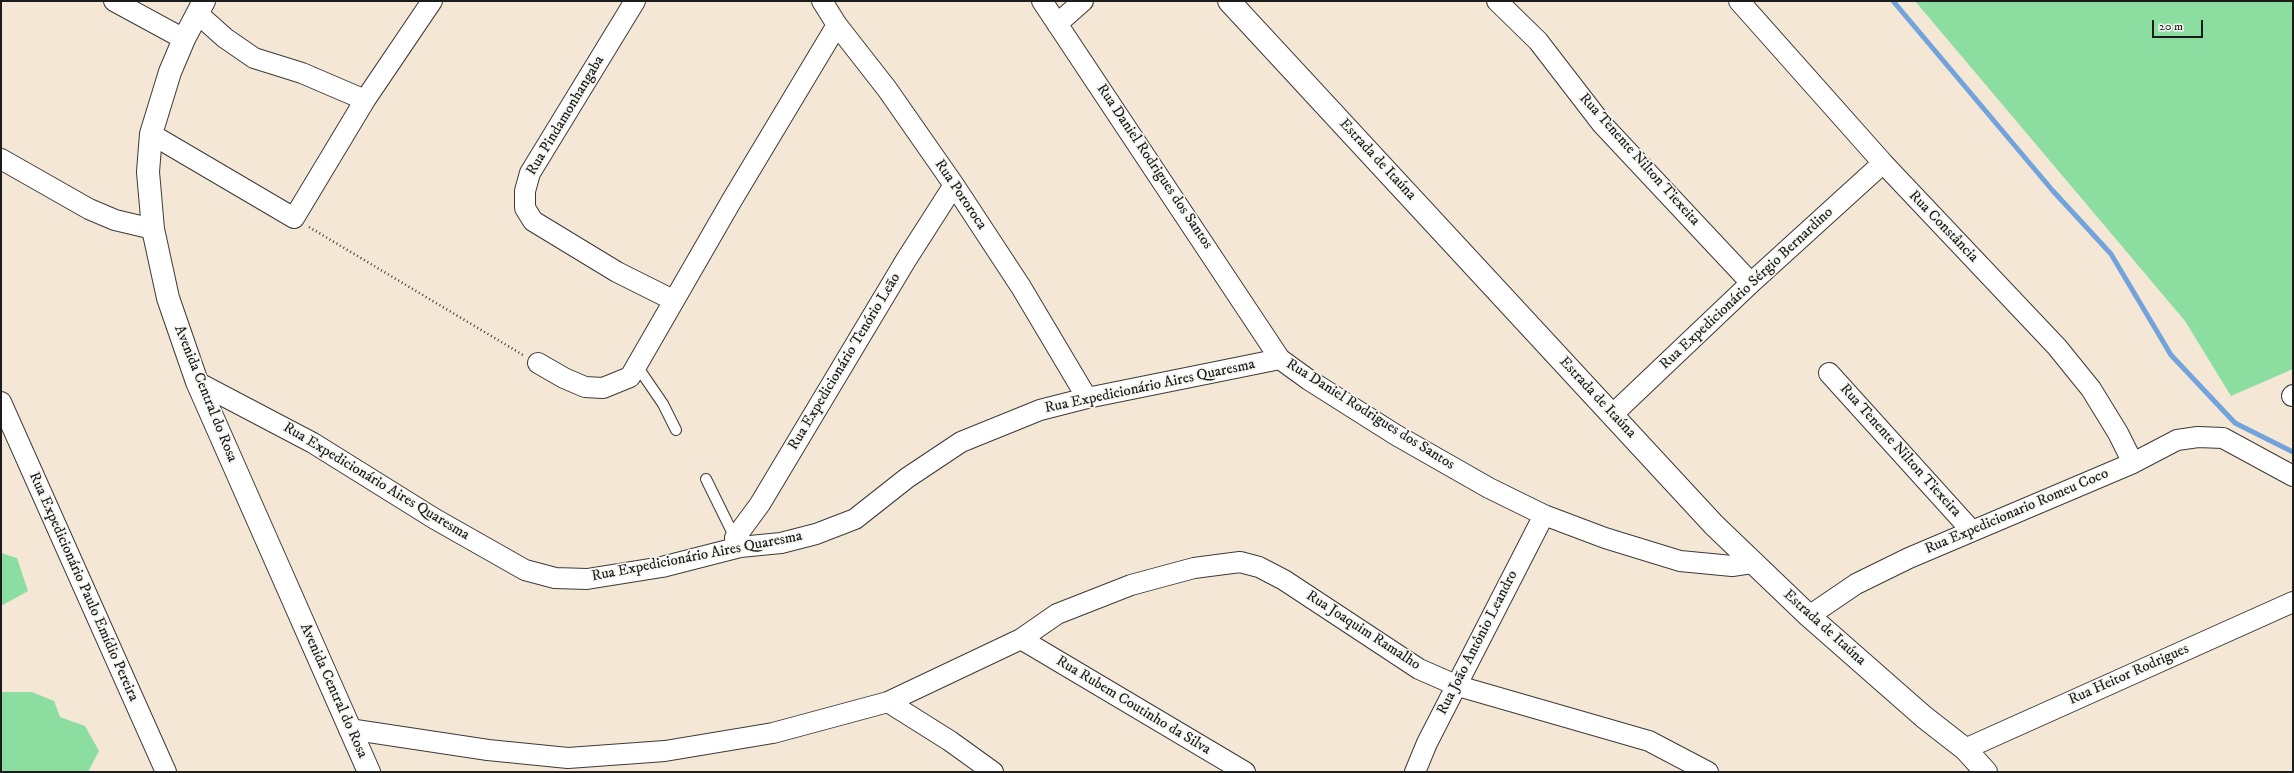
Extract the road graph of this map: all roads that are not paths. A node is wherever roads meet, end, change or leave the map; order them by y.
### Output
1 (114, 1) edge
2 (432, 1) edge
3 (635, 1) edge
4 (822, 1) edge
5 (1042, 1) edge
6 (1083, 1) edge
7 (1229, 1) edge
8 (1497, 1) edge
9 (1739, 1) edge
10 (201, 7) edge
11 (1057, 24) junction
12 (837, 25) junction
13 (184, 39) junction
14 (365, 100) junction
15 (152, 134) junction
16 (1, 159) edge
17 (1883, 163) junction
18 (954, 185) junction
19 (153, 229) junction
20 (1752, 283) junction
21 (673, 300) junction
22 (1280, 359) junction
23 (538, 363) road end
24 (637, 366) junction
25 (1829, 373) dead end
26 (197, 382) junction
27 (1087, 398) junction
28 (1, 402) edge
29 (1612, 415) junction
30 (676, 430) dead end
31 (2133, 463) junction
32 (2293, 476) edge
33 (706, 479) dead end
34 (1544, 515) junction
35 (1970, 530) junction
36 (737, 542) junction
37 (1752, 563) junction
38 (2293, 602) edge
39 (1808, 616) junction
40 (1021, 639) junction
41 (1458, 686) junction
42 (888, 702) junction
43 (349, 729) junction
44 (1965, 748) junction
45 (166, 772) edge
46 (369, 772) edge
47 (993, 772) edge
48 (1245, 772) edge
49 (1416, 772) edge
50 (1708, 772) edge
51 (1986, 772) edge

1 - 13 street
2 - 14 street
3 - 21 street, Rua Pindamonhangaba
4 - 12 street, Rua Pororoca
5 - 11 street, Rua Daniel Rodrigues dos Santos
6 - 11 street
7 - 29 street, Estrada de Itaúna
8 - 20 street, Rua Tenente Nilton Tiexeita
9 - 17 street, Rua Constância
10 - 13 street, Avenida Central do Rosa
10 - 14 street
11 - 22 street, Rua Daniel Rodrigues dos Santos
12 - 18 street, Rua Pororoca
12 - 21 street
13 - 15 street, Avenida Central do Rosa
14 - 15 street
15 - 19 street, Avenida Central do Rosa
16 - 19 street
17 - 20 street, Rua Expedicionário Sérgio Bernardino
17 - 31 street, Rua Constância
18 - 27 street, Rua Pororoca
18 - 36 street, Rua Expedicionário Tenório Leão
19 - 26 street, Avenida Central do Rosa
20 - 29 street, Rua Expedicionário Sérgio Bernardino
21 - 24 street
22 - 27 street, Rua Expedicionário Aires Quaresma
22 - 34 street, Rua Daniel Rodrigues dos Santos
23 - 24 street
24 - 30 lane
25 - 35 street, Rua Tenente Nilton Tiexeira
26 - 36 street, Rua Expedicionário Aires Quaresma
26 - 43 street, Avenida Central do Rosa
27 - 36 street, Rua Expedicionário Aires Quaresma
28 - 45 street, Rua Expedicionário Paulo Emídio Pereira
29 - 37 street, Estrada de Itaúna
31 - 32 street, Rua Expedicionario Romeu Coco
31 - 35 street, Rua Expedicionario Romeu Coco
33 - 36 lane
34 - 37 street, Rua Daniel Rodrigues dos Santos
34 - 41 street, Rua João Antônio Leandro
35 - 39 street, Rua Expedicionario Romeu Coco
37 - 39 street, Estrada de Itaúna
38 - 44 street, Rua Heitor Rodrigues
39 - 44 street, Estrada de Itaúna
40 - 41 street, Rua Joaquim Ramalho
40 - 42 street, Rua Joaquim Ramalho
40 - 48 street, Rua Rubem Coutinho da Silva
41 - 49 street, Rua João Antônio Leandro
41 - 50 street, Rua Joaquim Ramalho
42 - 43 street, Rua Joaquim Ramalho
42 - 47 street
43 - 46 street, Avenida Central do Rosa
44 - 51 street, Estrada de Itaúna

